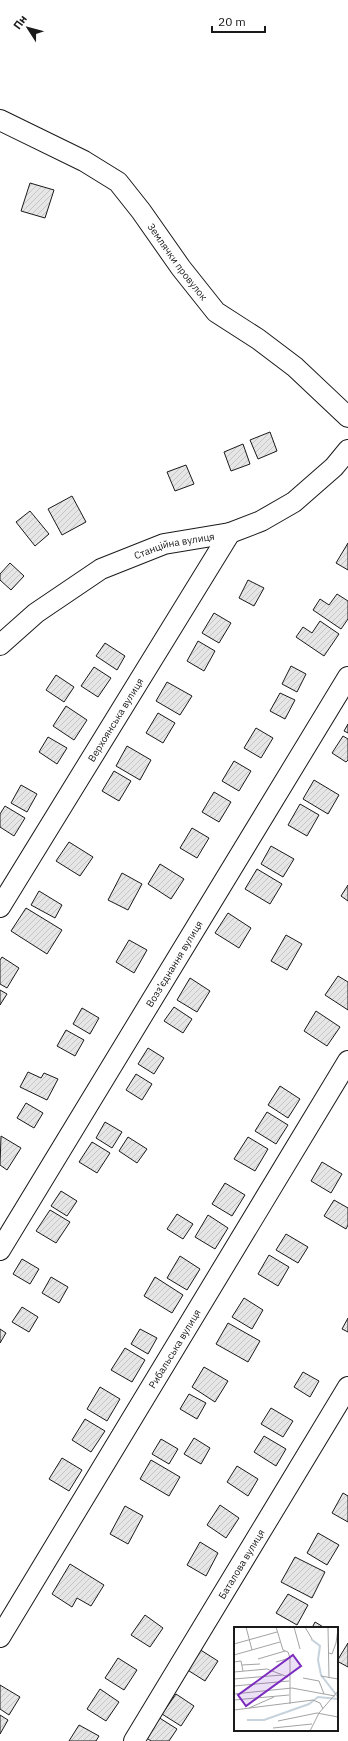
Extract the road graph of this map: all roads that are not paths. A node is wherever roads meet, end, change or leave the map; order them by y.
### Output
1 (0, 120) edge
2 (348, 417) edge
3 (348, 450) edge
4 (230, 532) junction
5 (0, 645) edge
6 (348, 677) edge
7 (0, 907) edge
8 (348, 1061) edge
9 (0, 1250) edge
10 (348, 1387) edge
11 (0, 1637) edge
12 (134, 1741) edge

1 - 2 street, Землячки провулок
3 - 4 street, Станційна вулиця
4 - 5 street, Станційна вулиця
4 - 7 street, Верхоянська вулиця
6 - 9 street, Возз’єднання вулиця
8 - 11 street, Рибальська вулиця
10 - 12 street, Баталова вулиця

